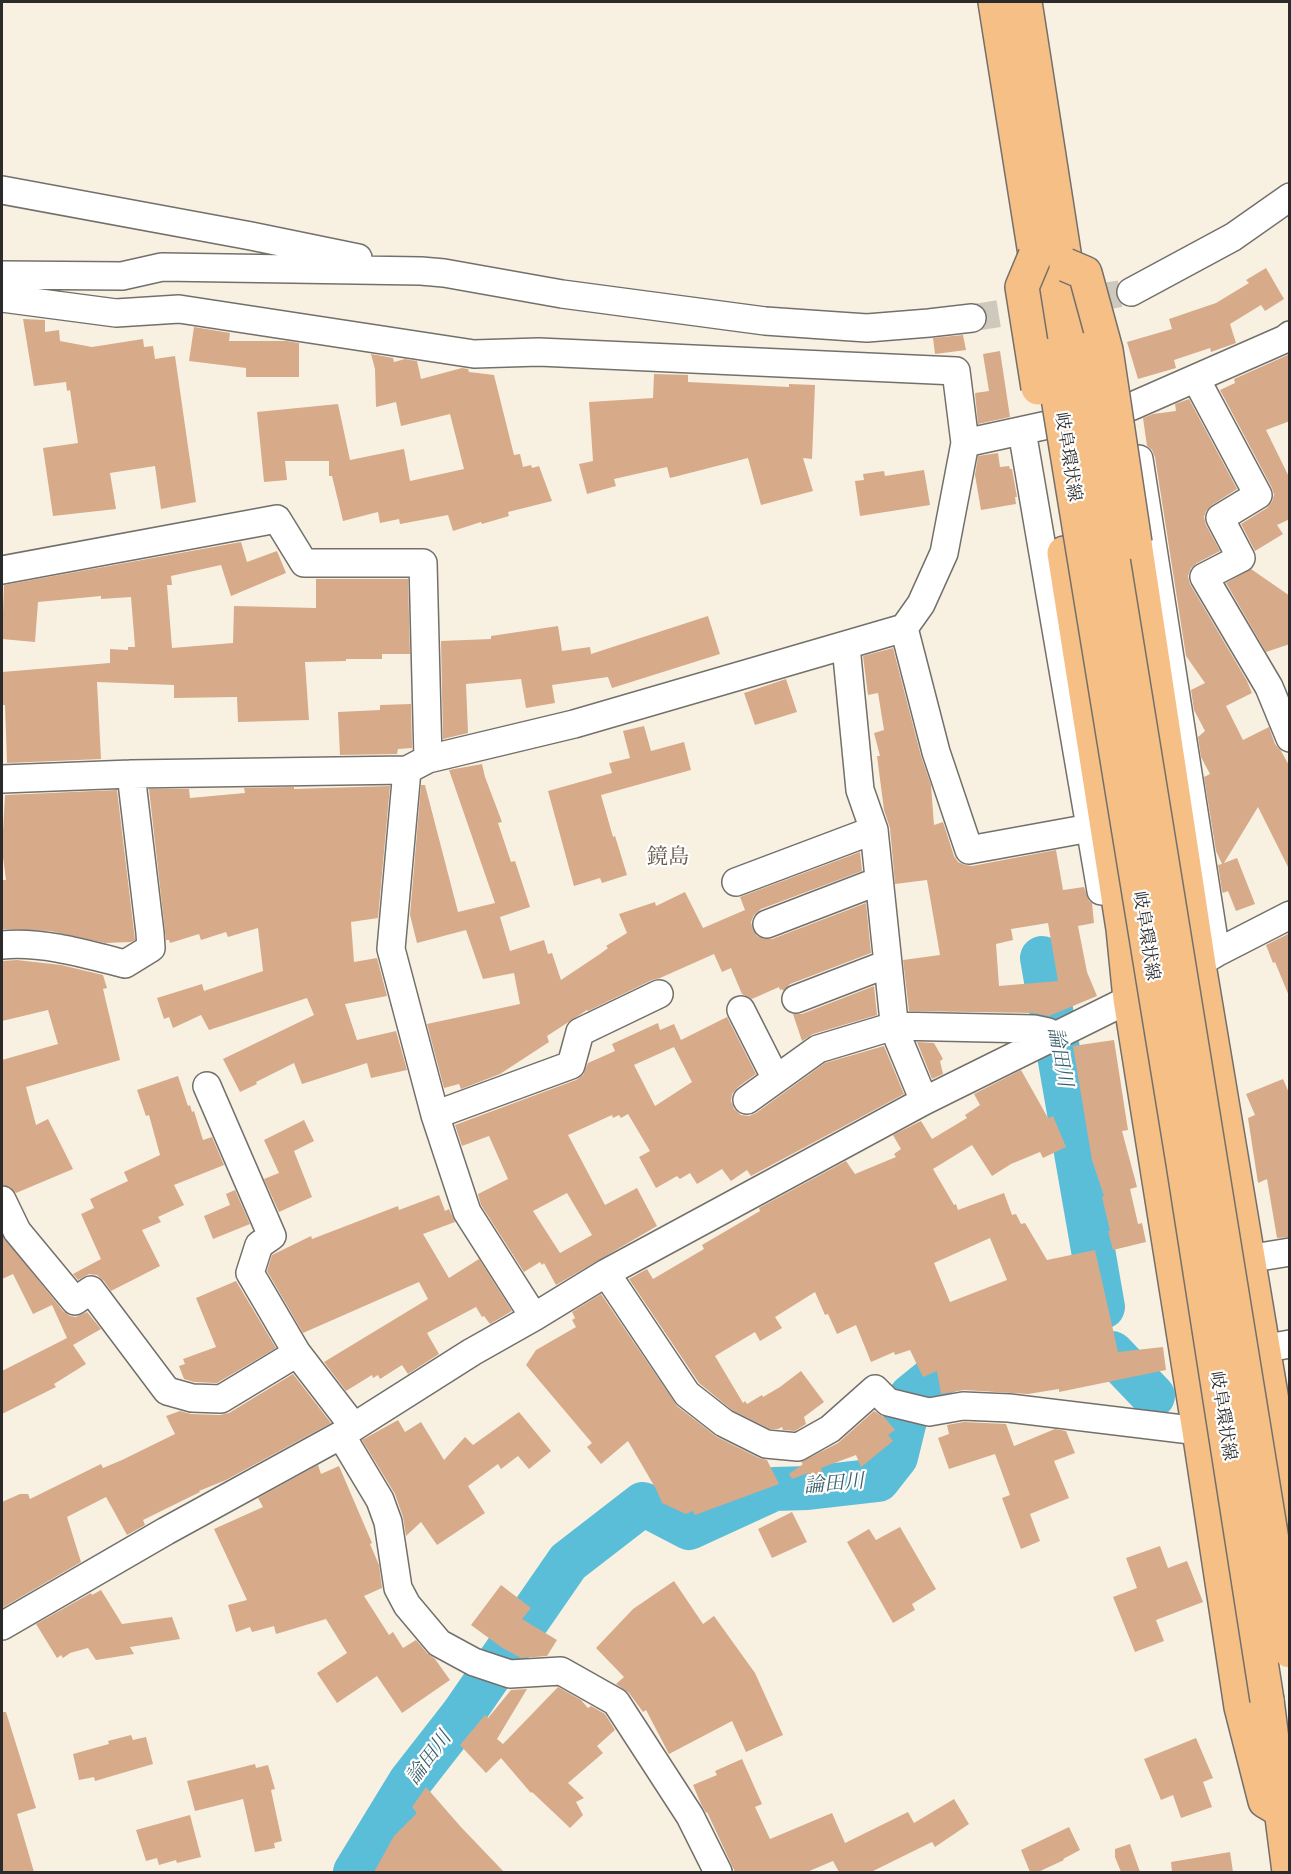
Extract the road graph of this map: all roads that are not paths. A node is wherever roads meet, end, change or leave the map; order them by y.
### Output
1 (996, 2) edge
2 (1025, 2) edge
3 (2, 190) edge
4 (1039, 191) junction
5 (1290, 197) edge
6 (1035, 256) junction
7 (1066, 265) junction
8 (421, 271) junction
9 (2, 275) edge
10 (1131, 292) tunnel mouth
11 (2, 298) edge
12 (972, 318) tunnel mouth
13 (1290, 335) edge
14 (1065, 352) junction
15 (1196, 379) junction
16 (1130, 407) junction
17 (1022, 431) junction
18 (965, 443) junction
19 (2, 570) edge
20 (904, 628) junction
21 (846, 646) junction
22 (1290, 738) edge
23 (417, 764) junction
24 (131, 774) junction
25 (2, 779) edge
26 (1090, 828) junction
27 (874, 830) junction
28 (879, 881) junction
29 (736, 882) dead end
30 (1290, 915) edge
31 (767, 924) dead end
32 (2, 945) edge
33 (1207, 959) junction
34 (887, 964) junction
35 (659, 994) dead end
36 (796, 999) dead end
37 (1130, 999) junction
38 (741, 1010) dead end
39 (894, 1026) junction
40 (1050, 1038) junction
41 (776, 1079) junction
42 (207, 1086) dead end
43 (747, 1100) dead end
44 (924, 1101) junction
45 (435, 1115) junction
46 (2, 1200) edge
47 (1290, 1252) edge
48 (1247, 1260) junction
49 (606, 1273) junction
50 (534, 1317) junction
51 (1276, 1347) edge
52 (297, 1353) junction
53 (347, 1431) junction
54 (1199, 1431) junction
55 (1290, 1508) edge
56 (2, 1626) edge
57 (1290, 1651) edge
58 (1280, 1810) junction
59 (718, 1872) edge
60 (1289, 1872) edge

1 - 4 main road, 岐阜環状線
2 - 4 main road, 岐阜環状線
3 - 8 street
4 - 6 main road, 岐阜環状線
4 - 7 main road, 岐阜環状線
5 - 10 street
6 - 14 main road, 岐阜環状線
6 - 37 main road, bridge
7 - 14 main road, 岐阜環状線
7 - 33 main road, bridge
8 - 9 street
8 - 12 street
11 - 18 street
13 - 15 street
14 - 57 main road, 岐阜環状線, bridge
14 - 58 main road, 岐阜環状線, bridge
15 - 16 street
15 - 22 street
16 - 17 street
16 - 33 street
17 - 18 street
17 - 26 street
18 - 20 street
19 - 23 street
20 - 21 street
20 - 26 street
21 - 23 street
21 - 27 street
23 - 24 street
23 - 45 street
24 - 25 street
24 - 32 street
26 - 37 street
27 - 28 street
27 - 29 street
28 - 31 street
28 - 34 street
30 - 33 street
33 - 37 street
33 - 48 main road
34 - 36 street
34 - 39 street
35 - 45 street
37 - 40 street
37 - 54 main road
38 - 41 street
39 - 40 street
39 - 41 street
39 - 44 street
40 - 44 street
41 - 43 street
42 - 52 street
44 - 49 street
45 - 50 street
46 - 52 street
47 - 48 street
48 - 51 main road
49 - 50 street
49 - 54 street
50 - 53 street
51 - 55 main road
52 - 53 street
53 - 56 street
53 - 59 street
54 - 58 main road
58 - 60 main road, 岐阜環状線

